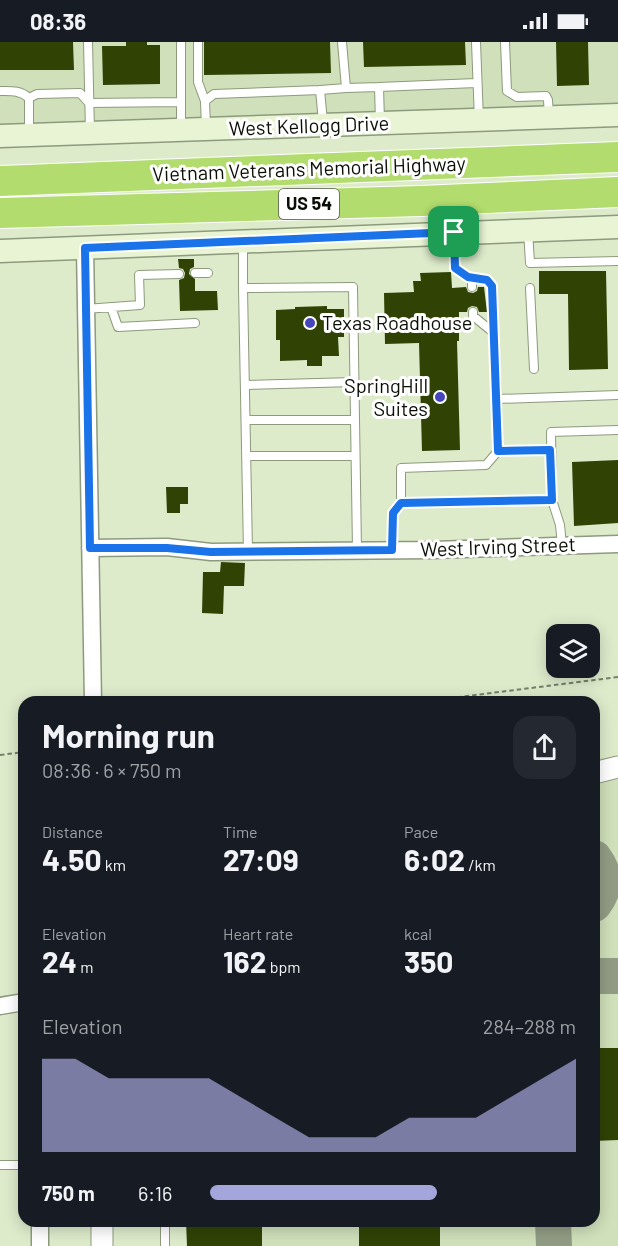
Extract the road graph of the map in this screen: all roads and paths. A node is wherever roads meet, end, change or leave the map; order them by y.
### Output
1 (88, 42) edge
2 (181, 42) edge
3 (198, 42) edge
4 (342, 42) edge
5 (476, 42) edge
6 (505, 42) edge
7 (476, 83) junction
8 (379, 87) junction
9 (346, 88) junction
10 (320, 90) junction
11 (0, 91) edge
12 (28, 98) junction
13 (205, 101) junction
14 (181, 102) junction
15 (89, 103) junction
16 (618, 115) edge
17 (549, 118) junction
18 (479, 120) junction
19 (380, 124) junction
20 (323, 126) junction
21 (206, 130) junction
22 (181, 131) junction
23 (90, 134) junction
24 (29, 135) junction
25 (0, 136) edge
26 (618, 157) edge
27 (0, 165) edge
28 (173, 175) junction
29 (0, 181) edge
30 (618, 192) edge
31 (0, 213) edge
32 (618, 227) edge
33 (528, 230) junction
34 (454, 232) junction
35 (243, 241) junction
36 (85, 248) junction
37 (0, 250) edge
38 (618, 261) edge
39 (195, 273) dead end
40 (208, 273) dead end
41 (179, 274) dead end
42 (472, 277) junction
43 (472, 287) dead end
44 (243, 288) junction
45 (530, 288) dead end
46 (111, 307) junction
47 (85, 309) junction
48 (473, 312) dead end
49 (195, 323) dead end
50 (494, 333) junction
51 (534, 369) dead end
52 (354, 382) junction
53 (245, 385) junction
54 (618, 395) edge
55 (497, 399) junction
56 (246, 420) junction
57 (355, 420) junction
58 (618, 430) edge
59 (550, 450) junction
60 (498, 451) junction
61 (246, 456) junction
62 (355, 456) junction
63 (552, 500) junction
64 (401, 503) junction
65 (618, 544) edge
66 (562, 545) junction
67 (90, 548) junction
68 (357, 550) junction
69 (392, 550) junction
70 (248, 552) junction
71 (618, 677) edge
72 (93, 696) edge
73 (468, 696) edge
74 (18, 753) edge
75 (0, 755) edge
76 (618, 767) edge
77 (600, 771) edge
78 (18, 1003) edge
79 (0, 1006) edge
80 (0, 1165) edge
81 (18, 1165) edge
82 (40, 1227) edge
83 (102, 1227) edge
84 (165, 1227) edge
85 (40, 1246) edge
86 (102, 1246) edge
87 (165, 1246) edge

1 - 15 lane
2 - 14 lane
3 - 13 lane
4 - 9 lane
5 - 7 lane
6 - 17 lane
7 - 8 lane
7 - 18 lane
8 - 9 lane
8 - 19 lane
9 - 10 lane
10 - 13 lane
10 - 20 lane
11 - 12 lane
12 - 15 lane
12 - 24 lane
13 - 21 lane
14 - 15 lane
14 - 22 lane
15 - 23 lane
16 - 17 main road, West Kellogg Drive
17 - 18 main road, West Kellogg Drive
18 - 19 main road, West Kellogg Drive
19 - 20 main road, West Kellogg Drive
20 - 21 main road, West Kellogg Drive
21 - 22 main road, West Kellogg Drive
22 - 23 main road, West Kellogg Drive
23 - 24 main road, West Kellogg Drive
24 - 25 main road, West Kellogg Drive
26 - 28 highway, Vietnam Veterans Memorial Highway / US 54
27 - 28 highway
28 - 29 highway, Vietnam Veterans Memorial Highway / US 54
30 - 31 highway, Vietnam Veterans Memorial Highway / US 54
32 - 33 main road
33 - 34 main road
33 - 38 lane
34 - 35 main road
34 - 42 lane
35 - 36 main road
35 - 44 lane
36 - 37 main road
36 - 47 street
39 - 40 lane
41 - 46 lane
42 - 43 lane
42 - 50 lane
44 - 52 lane
44 - 53 lane
45 - 51 lane
46 - 47 lane
46 - 49 lane
47 - 67 street
48 - 50 lane
50 - 55 lane
52 - 53 lane
52 - 57 lane
53 - 56 lane
54 - 55 lane
55 - 60 lane
56 - 57 lane
56 - 61 lane
57 - 62 lane
58 - 59 lane
59 - 60 lane
59 - 63 lane
60 - 64 lane
61 - 62 lane
61 - 70 lane
62 - 68 lane
63 - 64 lane
63 - 66 lane
64 - 69 lane
65 - 66 street, West Irving Street
66 - 69 street, West Irving Street
67 - 70 street, West Irving Street
67 - 72 street
68 - 69 street, West Irving Street
68 - 70 street, West Irving Street
71 - 73 path
74 - 75 path
76 - 77 street
78 - 79 street
80 - 81 lane
82 - 85 street
83 - 86 street
84 - 87 lane

